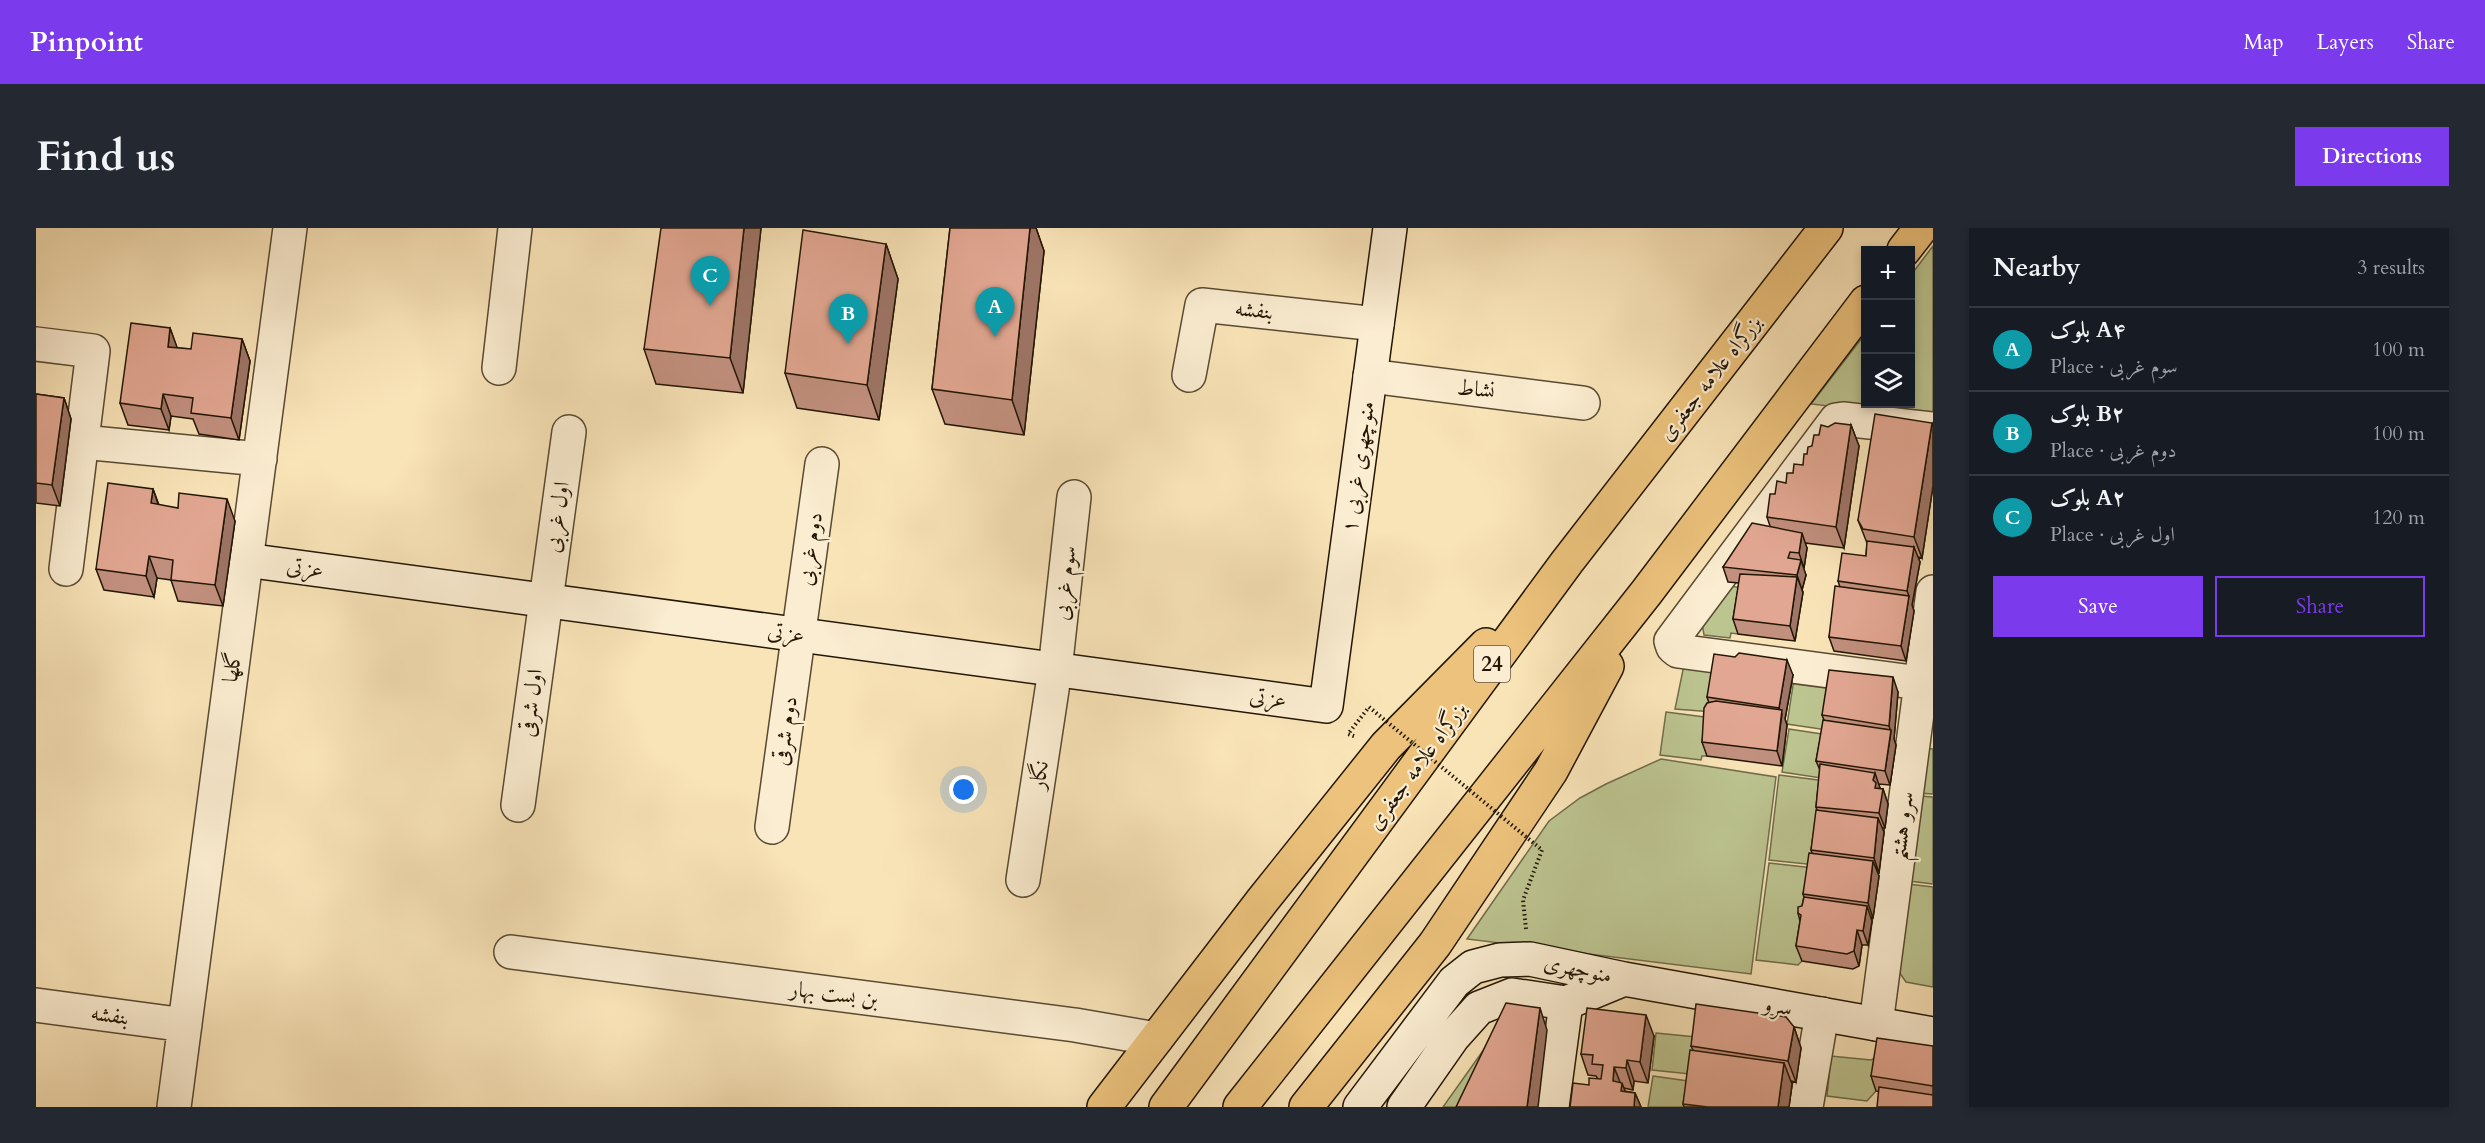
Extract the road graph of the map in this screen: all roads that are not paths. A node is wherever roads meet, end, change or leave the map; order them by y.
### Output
1 (290, 228) edge
2 (515, 228) edge
3 (1390, 228) edge
4 (1826, 228) edge
5 (1921, 228) edge
6 (1907, 246) edge
7 (1861, 309) edge
8 (1377, 324) junction
9 (36, 344) edge
10 (499, 368) dead end
11 (1189, 375) dead end
12 (1370, 375) junction
13 (1583, 403) dead end
14 (1933, 429) edge
15 (569, 432) dead end
16 (82, 442) junction
17 (260, 459) junction
18 (822, 464) dead end
19 (1074, 497) dead end
20 (246, 560) junction
21 (1567, 562) junction
22 (66, 569) dead end
23 (1933, 592) edge
24 (1646, 593) junction
25 (545, 602) junction
26 (798, 635) junction
27 (1055, 670) junction
28 (1920, 683) junction
29 (1326, 706) joint
30 (518, 805) dead end
31 (772, 827) dead end
32 (1023, 880) dead end
33 (511, 952) dead end
34 (1624, 979) junction
35 (1566, 1003) junction
36 (36, 1005) edge
37 (1822, 1014) junction
38 (1876, 1024) junction
39 (185, 1025) junction
40 (1933, 1034) edge
41 (1156, 1039) junction
42 (174, 1107) edge
43 (1104, 1107) edge
44 (1166, 1107) edge
45 (1240, 1107) edge
46 (1306, 1107) edge
47 (1360, 1107) edge
48 (1404, 1107) edge
49 (1552, 1107) edge
50 (1806, 1107) edge

1 - 17 street, گلها
2 - 10 street
3 - 8 street, منوچهری غربی ۱
4 - 21 highway, بزرگراه علامه جعفری / 24
5 - 6 highway
7 - 24 highway
8 - 11 street, بنفشه
8 - 12 street, منوچهری غربی ۱
9 - 16 street
12 - 13 street, نشاط
12 - 29 street, منوچهری غربی ۱
14 - 28 street
15 - 25 street, اول غربی
16 - 17 street
16 - 22 street
17 - 20 street, گلها
18 - 26 street, دوم غربی
19 - 27 street, سوم غربی
20 - 25 street, عزتی
20 - 39 street, گلها
21 - 41 highway
21 - 44 highway, بزرگراه علامه جعفری / 24
23 - 28 street, سرو هشتم
24 - 45 highway
24 - 46 highway
25 - 26 street, عزتی
25 - 30 street, اول شرقی
26 - 27 street, عزتی
26 - 31 street, دوم شرقی
27 - 29 street, عزتی
27 - 32 street, نگار
28 - 38 street, سرو هشتم
33 - 41 street, بن بست بهار
34 - 35 street, منوچهری
34 - 37 street, سرو
34 - 47 street, منوچهری
35 - 48 street, منوچهری
35 - 49 street
36 - 39 street, بنفشه
37 - 38 street, سرو
37 - 50 street
38 - 40 street, سرو
39 - 42 street, گلها
41 - 43 highway

